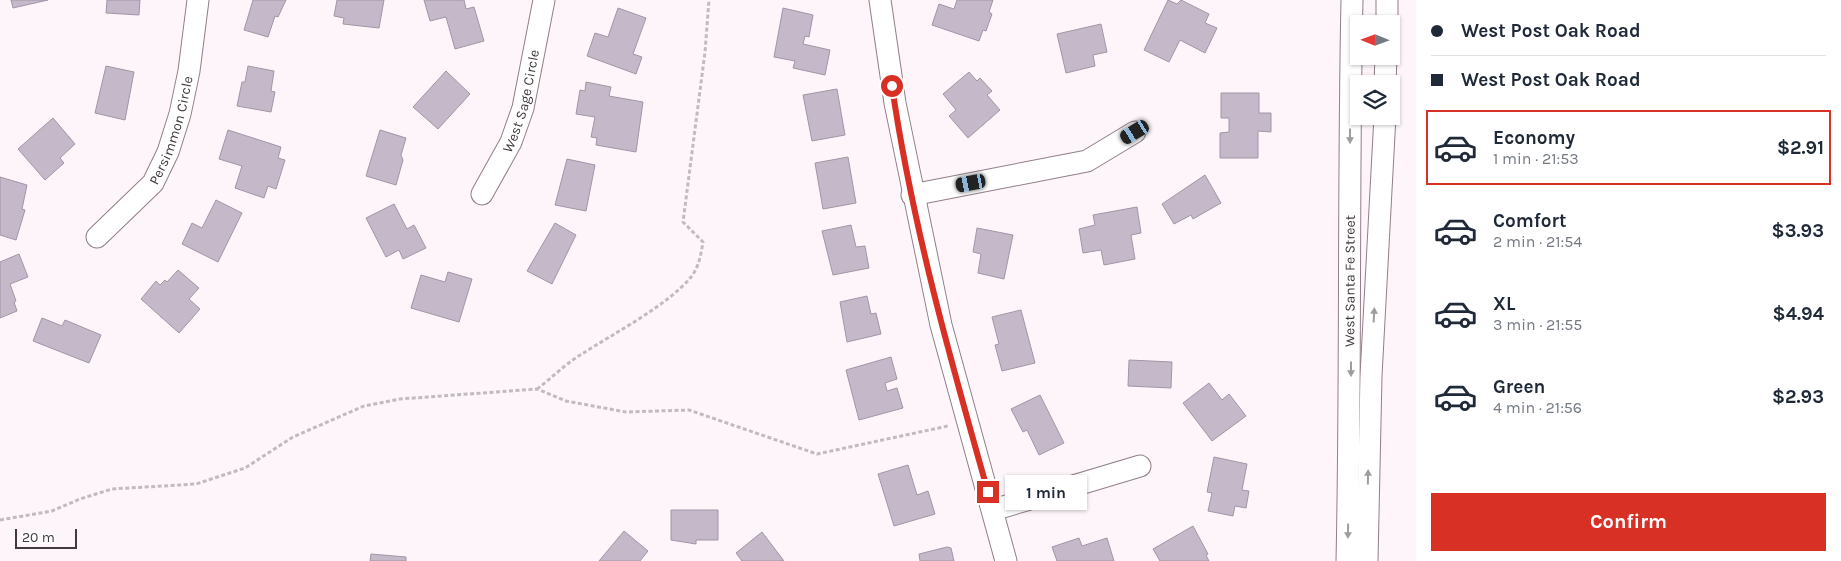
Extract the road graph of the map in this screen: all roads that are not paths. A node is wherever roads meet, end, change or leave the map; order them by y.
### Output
1 (198, 0) edge
2 (544, 0) edge
3 (880, 0) edge
4 (1352, 0) edge
5 (1387, 0) edge
6 (1387, 15) edge
7 (1385, 125) edge
8 (1135, 132) dead end
9 (482, 194) dead end
10 (912, 195) junction
11 (97, 237) dead end
12 (1140, 466) dead end
13 (993, 510) junction
14 (1006, 561) edge
15 (1347, 561) edge
16 (1367, 561) edge

1 - 11 street, Persimmon Circle
2 - 9 street, West Sage Circle
3 - 10 street
4 -> 15 street, West Santa Fe Street
5 - 6 street
16 -> 7 street, West Santa Fe Street
8 - 10 street
10 - 13 street
12 - 13 street
13 - 14 street

